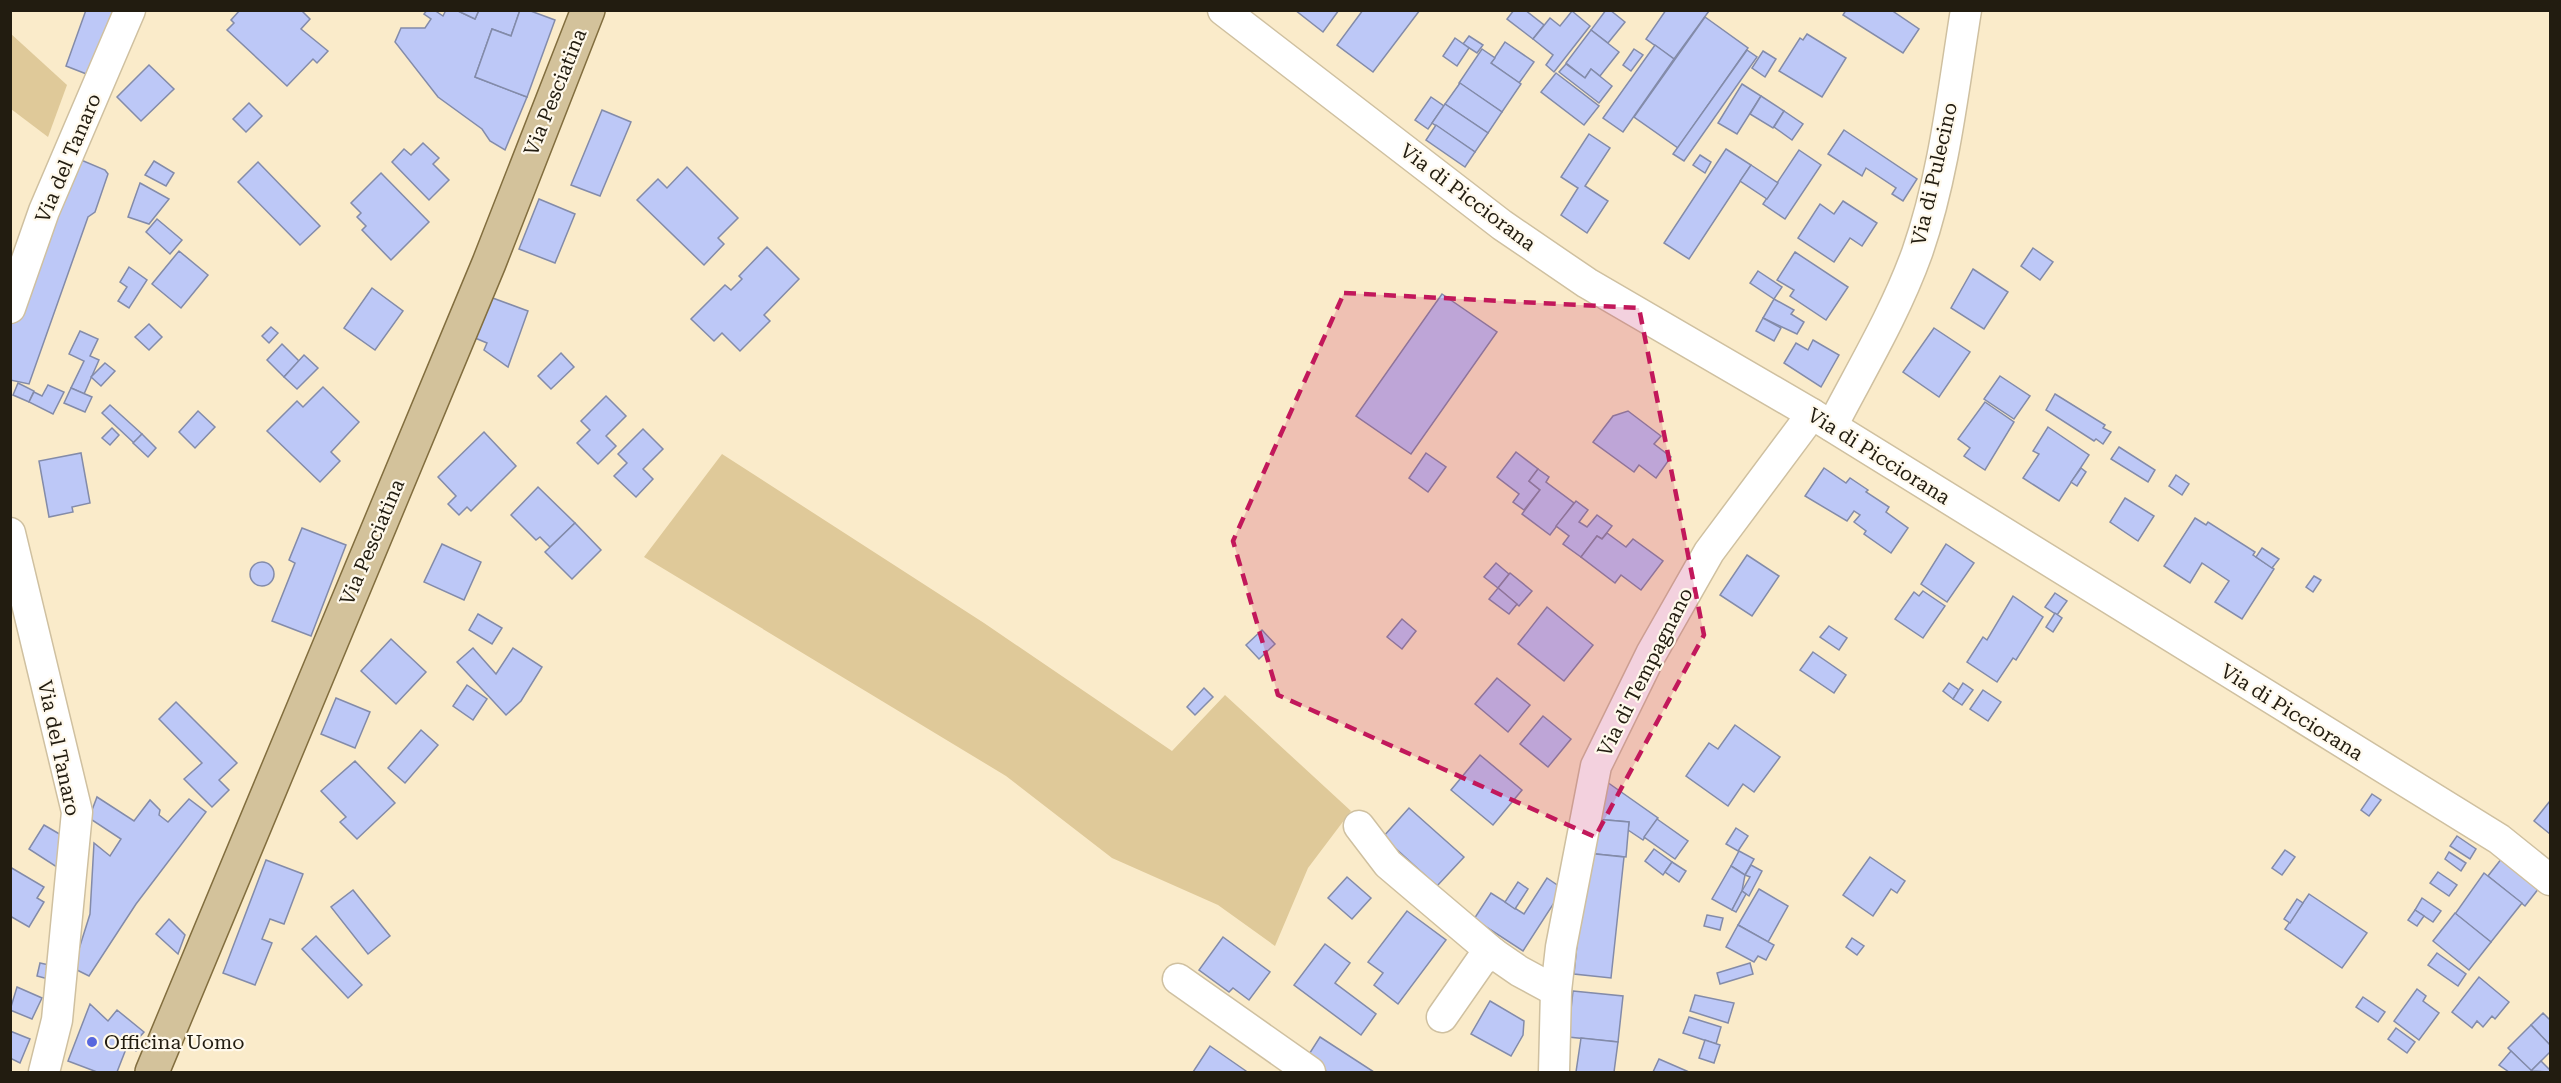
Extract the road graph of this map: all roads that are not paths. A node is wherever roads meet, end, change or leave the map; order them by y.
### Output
1 (130, 10) edge
2 (588, 10) edge
3 (1222, 10) edge
4 (1966, 10) edge
5 (10, 308) edge
6 (1822, 420) junction
7 (10, 533) edge
8 (1359, 826) dead end
9 (2550, 880) edge
10 (1493, 953) junction
11 (1178, 979) dead end
12 (1556, 991) junction
13 (1443, 1017) dead end
14 (44, 1072) edge
15 (152, 1072) edge
16 (1310, 1072) edge
17 (1554, 1072) edge

1 - 5 street, Via del Tanaro
2 - 15 main road, Via Pesciatina
3 - 6 street, Via di Picciorana
4 - 6 street, Via di Pulecino
6 - 9 street, Via di Picciorana
6 - 12 street, Via di Tempagnano
7 - 14 street, Via del Tanaro
8 - 10 street
10 - 12 street
10 - 13 street
11 - 16 street
12 - 17 street, Via di Tempagnano

